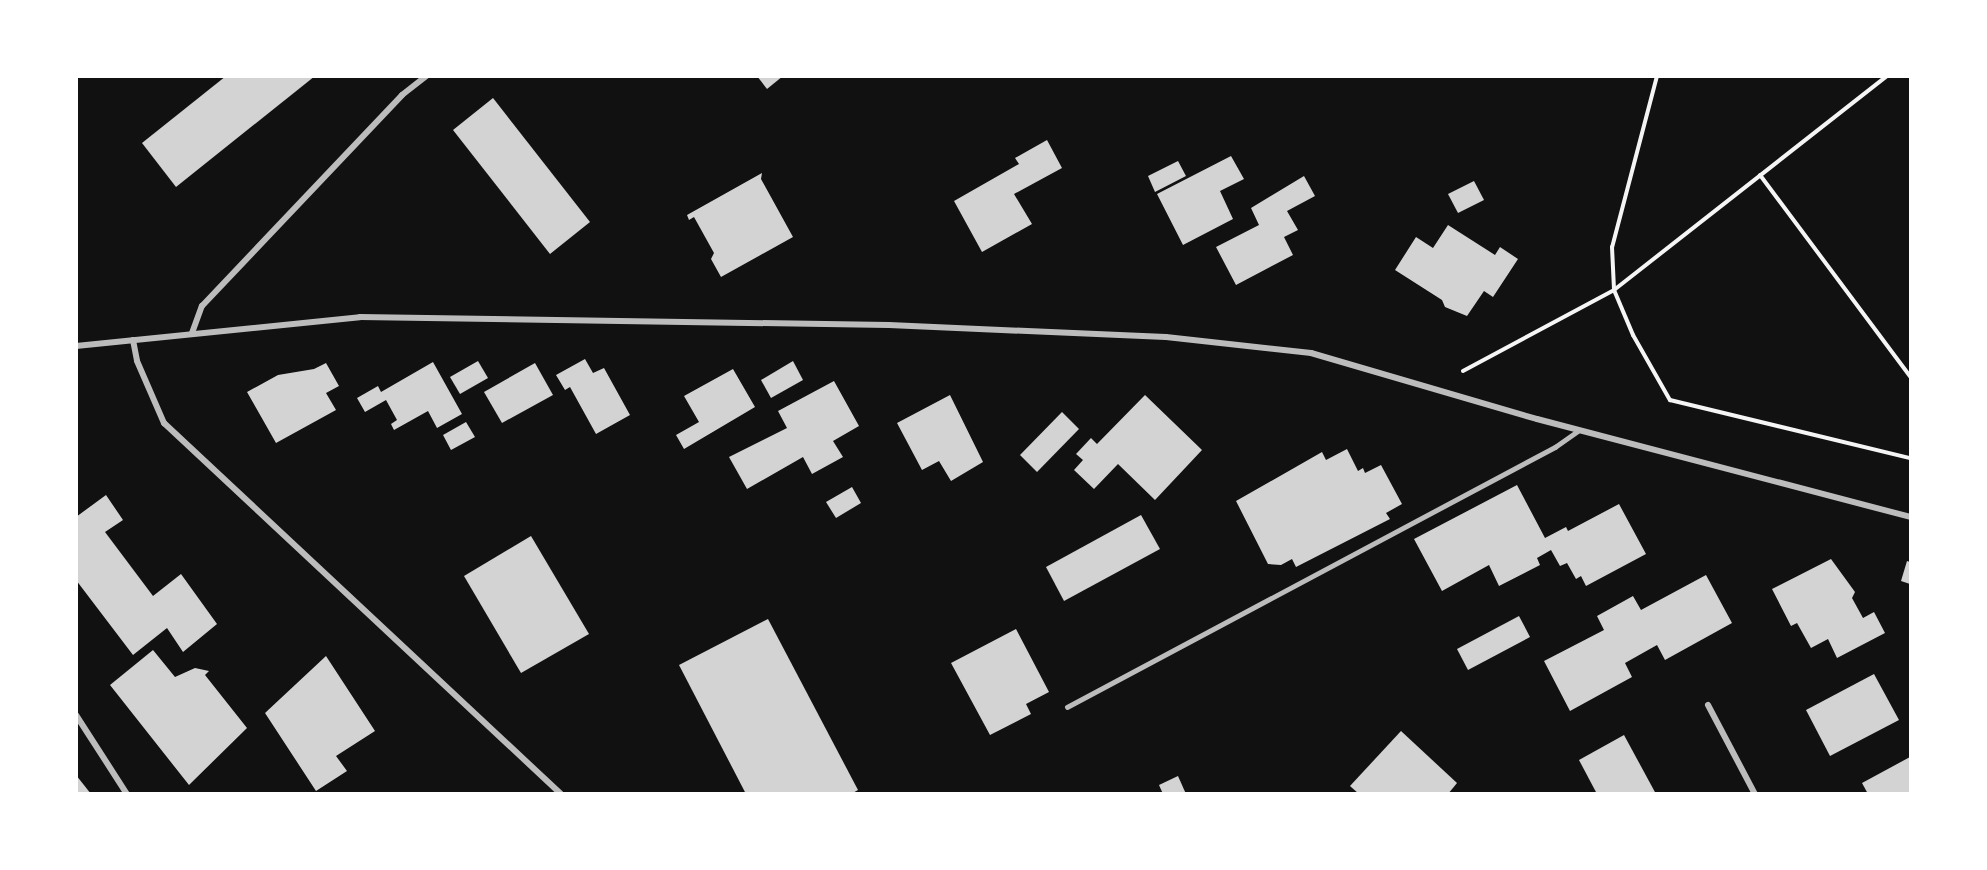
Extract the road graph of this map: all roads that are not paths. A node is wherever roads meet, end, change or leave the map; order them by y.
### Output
1 (426, 76) edge
2 (192, 333) junction
3 (133, 340) junction
4 (76, 346) edge
5 (1579, 430) junction
6 (1911, 517) edge
7 (1708, 705) dead end
8 (1067, 707) dead end
9 (76, 715) edge
10 (127, 794) edge
11 (561, 794) edge
12 (1755, 794) edge

1 - 2 street
2 - 3 street
2 - 5 street
3 - 4 street
3 - 11 street
5 - 6 street
5 - 8 lane
7 - 12 street
9 - 10 street

